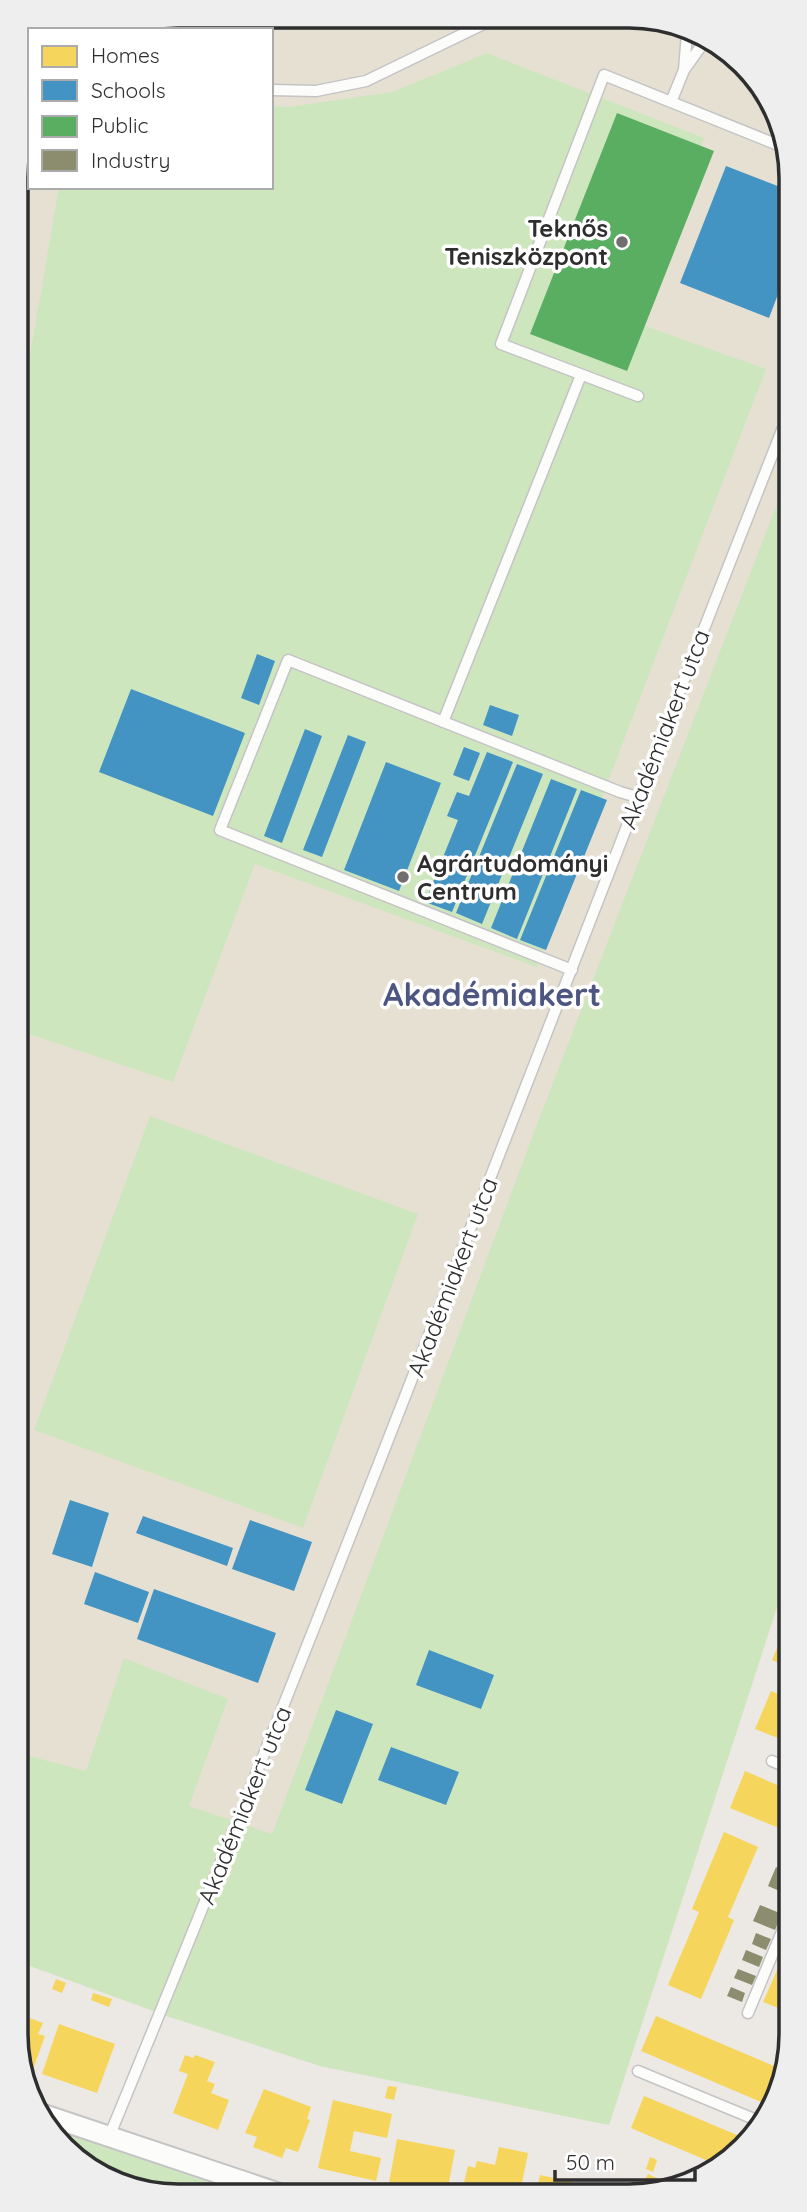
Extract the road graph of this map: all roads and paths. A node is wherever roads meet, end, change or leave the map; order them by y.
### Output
1 (475, 28) edge
2 (686, 40) edge
3 (701, 46) edge
4 (684, 70) junction
5 (273, 90) edge
6 (671, 102) junction
7 (775, 144) edge
8 (581, 375) junction
9 (638, 396) dead end
10 (779, 438) edge
11 (443, 722) junction
12 (637, 797) junction
13 (572, 970) junction
14 (772, 1761) dead end
15 (779, 1764) edge
16 (778, 1942) edge
17 (748, 2013) dead end
18 (638, 2071) dead end
19 (54, 2118) edge
20 (753, 2118) edge
21 (108, 2137) junction
22 (251, 2184) edge

1 - 5 lane
2 - 4 lane
3 - 4 lane
4 - 6 lane
6 - 7 lane
6 - 8 lane
8 - 9 lane
8 - 11 lane
10 - 12 lane, Akadémiakert utca
11 - 12 lane
11 - 13 lane
12 - 13 lane, Akadémiakert utca
13 - 21 lane, Akadémiakert utca
14 - 15 lane
16 - 17 lane
18 - 20 lane
19 - 21 street
21 - 22 street

